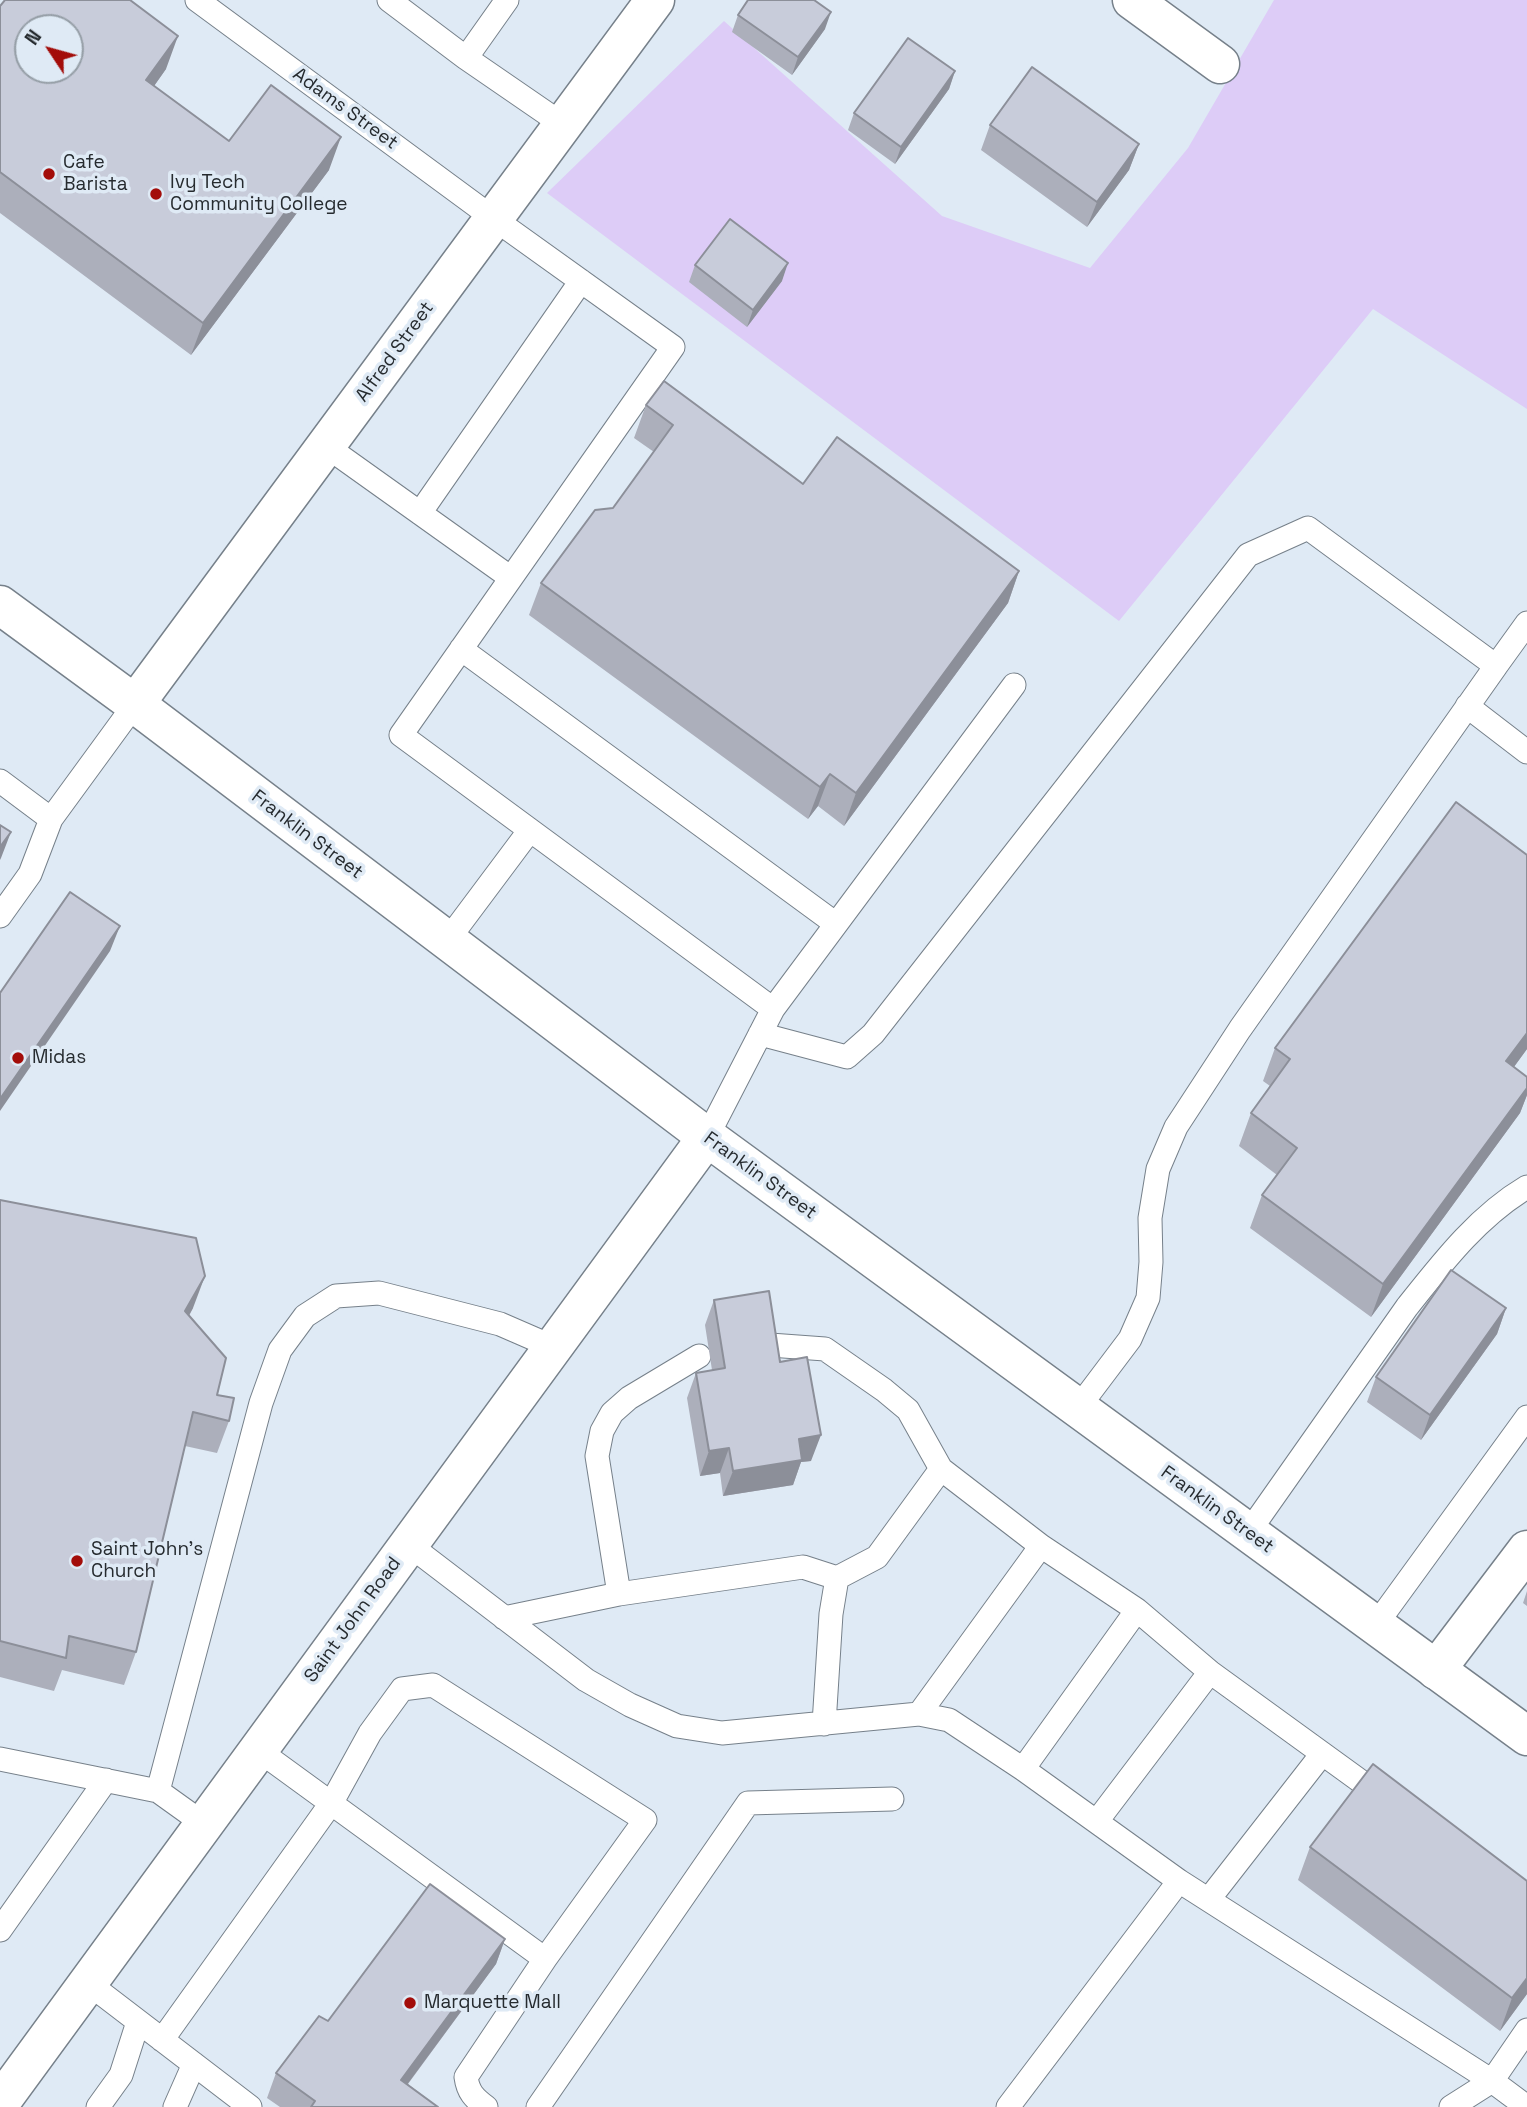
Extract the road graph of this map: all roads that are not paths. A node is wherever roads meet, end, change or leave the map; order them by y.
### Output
1 (197, 0) edge
2 (389, 0) edge
3 (507, 0) edge
4 (655, 0) edge
5 (1132, 0) edge
6 (416, 10) edge
7 (466, 58) junction
8 (1220, 64) dead end
9 (562, 124) junction
10 (493, 218) junction
11 (581, 281) junction
12 (326, 446) junction
13 (419, 513) junction
14 (511, 578) junction
15 (4, 618) edge
16 (1527, 623) edge
17 (461, 649) junction
18 (1496, 666) junction
19 (1014, 685) dead end
20 (135, 705) junction
21 (1467, 706) junction
22 (1527, 752) edge
23 (0, 782) edge
24 (51, 819) junction
25 (530, 830) junction
26 (0, 916) edge
27 (836, 924) junction
28 (447, 940) junction
29 (773, 1009) junction
30 (760, 1034) junction
31 (707, 1137) junction
32 (1527, 1187) edge
33 (770, 1345) edge
34 (553, 1347) junction
35 (699, 1356) dead end
36 (1077, 1408) junction
37 (1527, 1417) edge
38 (941, 1469) junction
39 (1248, 1533) junction
40 (408, 1544) junction
41 (1041, 1545) junction
42 (1527, 1550) edge
43 (837, 1578) junction
44 (619, 1594) junction
45 (1137, 1611) junction
46 (504, 1618) junction
47 (1376, 1626) junction
48 (1436, 1670) junction
49 (1210, 1672) junction
50 (919, 1714) junction
51 (824, 1724) junction
52 (1527, 1736) edge
53 (258, 1750) junction
54 (1322, 1754) junction
55 (0, 1759) edge
56 (1023, 1769) junction
57 (106, 1780) junction
58 (158, 1791) junction
59 (892, 1799) dead end
60 (332, 1802) junction
61 (1402, 1811) edge
62 (1097, 1821) junction
63 (204, 1824) junction
64 (1179, 1881) junction
65 (1209, 1899) junction
66 (0, 1930) edge
67 (545, 1958) junction
68 (88, 1983) junction
69 (138, 2022) junction
70 (1527, 2030) edge
71 (162, 2040) junction
72 (194, 2064) junction
73 (1492, 2081) junction
74 (0, 2103) edge
75 (98, 2107) edge
76 (175, 2107) edge
77 (250, 2107) edge
78 (486, 2107) edge
79 (538, 2107) edge
80 (1008, 2107) edge
81 (1451, 2107) edge
82 (1527, 2107) edge

1 - 10 lane, Adams Street
2 - 6 lane
3 - 7 lane
4 - 9 street, Alfred Street
5 - 8 street
6 - 7 lane
7 - 9 lane
9 - 10 street, Alfred Street
10 - 11 lane, Adams Street
10 - 12 street, Alfred Street
11 - 13 lane
11 - 14 lane, Adams Street
12 - 13 lane
12 - 20 street, Alfred Street
13 - 14 lane
14 - 17 lane
15 - 20 street, Franklin Street
16 - 18 lane
17 - 25 lane
17 - 27 lane
18 - 21 lane
18 - 30 lane
19 - 27 lane
20 - 24 lane
20 - 28 street, Franklin Street
21 - 22 lane
21 - 36 lane
23 - 24 lane
24 - 26 lane
25 - 28 lane
25 - 29 lane
27 - 29 lane
28 - 31 street, Franklin Street
29 - 30 lane
30 - 31 lane
31 - 34 street, Saint John Road
31 - 36 street, Franklin Street
32 - 39 lane
33 - 38 lane
34 - 40 street, Saint John Road
34 - 58 lane
35 - 44 lane
36 - 39 street, Franklin Street
37 - 47 lane
38 - 41 lane
38 - 43 lane
39 - 47 street, Franklin Street
40 - 46 lane
40 - 53 street, Saint John Road
41 - 45 lane
41 - 50 lane
42 - 48 street
43 - 44 lane
43 - 51 lane
44 - 46 lane
45 - 49 lane
45 - 56 lane
46 - 51 lane
47 - 48 street, Franklin Street
48 - 52 street, Franklin Street
49 - 54 lane
49 - 62 lane
50 - 51 lane
50 - 56 lane
53 - 60 lane
53 - 63 street, Saint John Road
54 - 61 lane
54 - 65 lane
55 - 57 lane
56 - 62 lane
57 - 58 lane
57 - 66 lane
58 - 63 lane
59 - 79 lane
60 - 67 lane
60 - 67 lane
60 - 71 lane
62 - 64 lane
63 - 68 street, Saint John Road
64 - 65 lane
64 - 80 lane
65 - 73 lane
67 - 78 lane
68 - 69 lane
68 - 74 street, Saint John Road
69 - 71 lane
69 - 75 lane
70 - 73 lane
71 - 72 lane
72 - 76 lane
72 - 77 lane
73 - 81 lane
73 - 82 lane

